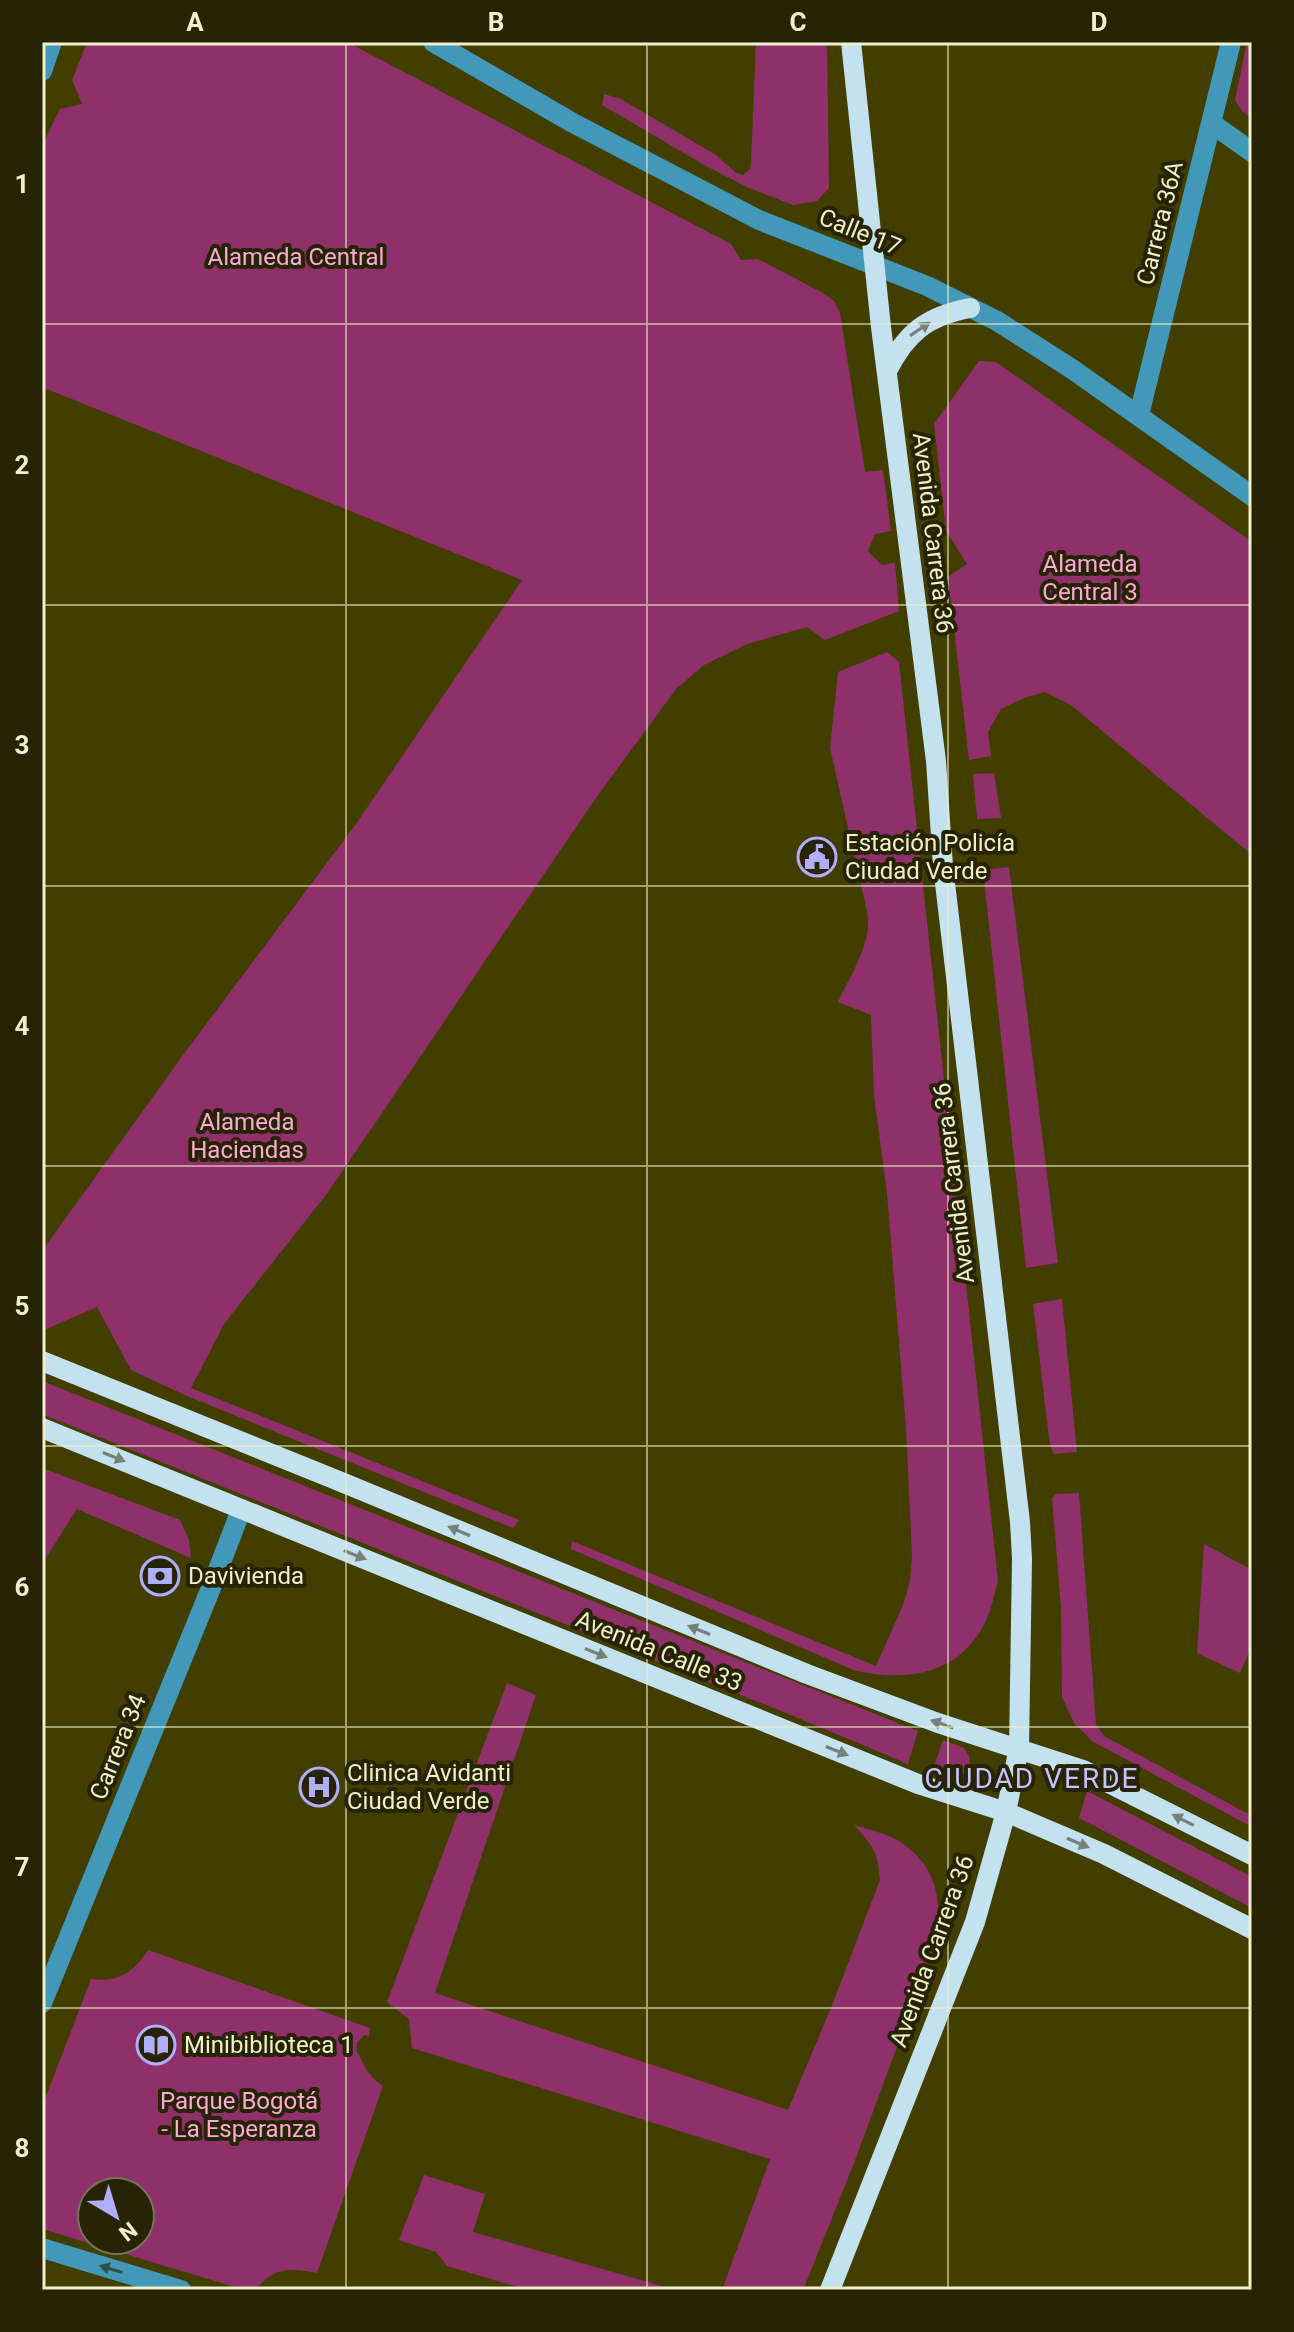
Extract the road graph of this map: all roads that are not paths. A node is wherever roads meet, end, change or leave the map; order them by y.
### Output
1 (52, 42) edge
2 (433, 42) edge
3 (851, 42) edge
4 (1231, 42) edge
5 (42, 71) edge
6 (1211, 123) junction
7 (1252, 152) edge
8 (875, 267) junction
9 (970, 308) junction
10 (887, 371) junction
11 (1139, 415) junction
12 (1252, 496) edge
13 (42, 1361) edge
14 (42, 1428) edge
15 (241, 1510) junction
16 (1019, 1748) junction
17 (1006, 1812) junction
18 (1252, 1855) edge
19 (1252, 1929) edge
20 (42, 2003) edge
21 (42, 2248) edge
22 (181, 2290) edge
23 (830, 2290) edge

1 - 5 street
2 - 8 street, Calle 17
3 - 8 main road, Avenida Carrera 36
4 - 6 street, Carrera 36A
6 - 7 street
6 - 11 street, Carrera 36A
8 - 9 street, Calle 17
8 - 10 main road, Avenida Carrera 36
10 -> 9 main road
9 - 11 street, Calle 17
10 - 16 main road, Avenida Carrera 36
11 - 12 street, Calle 17
16 -> 13 main road, Avenida Calle 33
14 -> 15 main road, Avenida Calle 33
15 -> 17 main road, Avenida Calle 33
15 - 20 street, Carrera 34
16 - 17 main road, Avenida Carrera 36
18 -> 16 main road, Avenida Calle 33
17 -> 19 main road, Avenida Calle 33
17 - 23 main road, Avenida Carrera 36
22 -> 21 street

